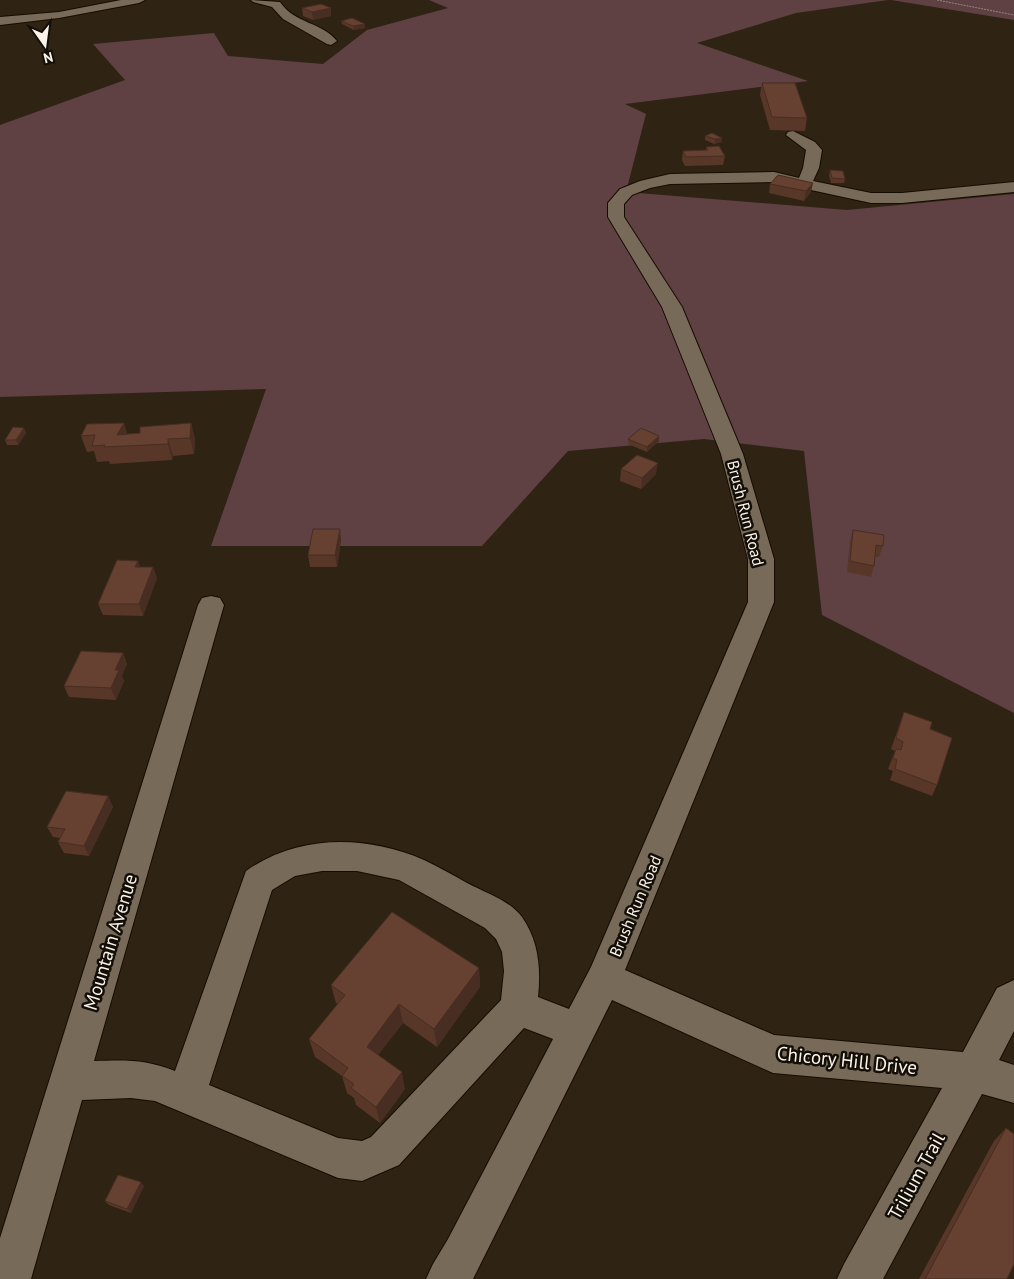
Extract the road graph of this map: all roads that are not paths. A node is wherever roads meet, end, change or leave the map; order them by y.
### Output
1 (139, 0) edge
2 (257, 0) edge
3 (0, 21) edge
4 (331, 41) dead end
5 (794, 135) edge
6 (804, 182) junction
7 (1014, 188) edge
8 (211, 605) dead end
9 (604, 978) junction
10 (1014, 998) edge
11 (518, 1008) junction
12 (577, 1030) junction
13 (973, 1072) junction
14 (69, 1081) junction
15 (1014, 1084) edge
16 (187, 1094) junction
17 (9, 1279) edge
18 (448, 1279) edge
19 (859, 1279) edge

1 - 3 street
2 - 4 street
5 - 6 street
6 - 7 street, Brush Run Road
6 - 9 street, Brush Run Road
8 - 14 street, Mountain Avenue
9 - 12 street, Brush Run Road
9 - 13 street, Chicory Hill Drive
10 - 13 street, Trilium Trail
11 - 12 street
11 - 16 street
11 - 16 street
12 - 18 street, Brush Run Road
13 - 15 street, Chicory Hill Drive
13 - 19 street, Trilium Trail
14 - 16 street
14 - 17 street, Mountain Avenue

